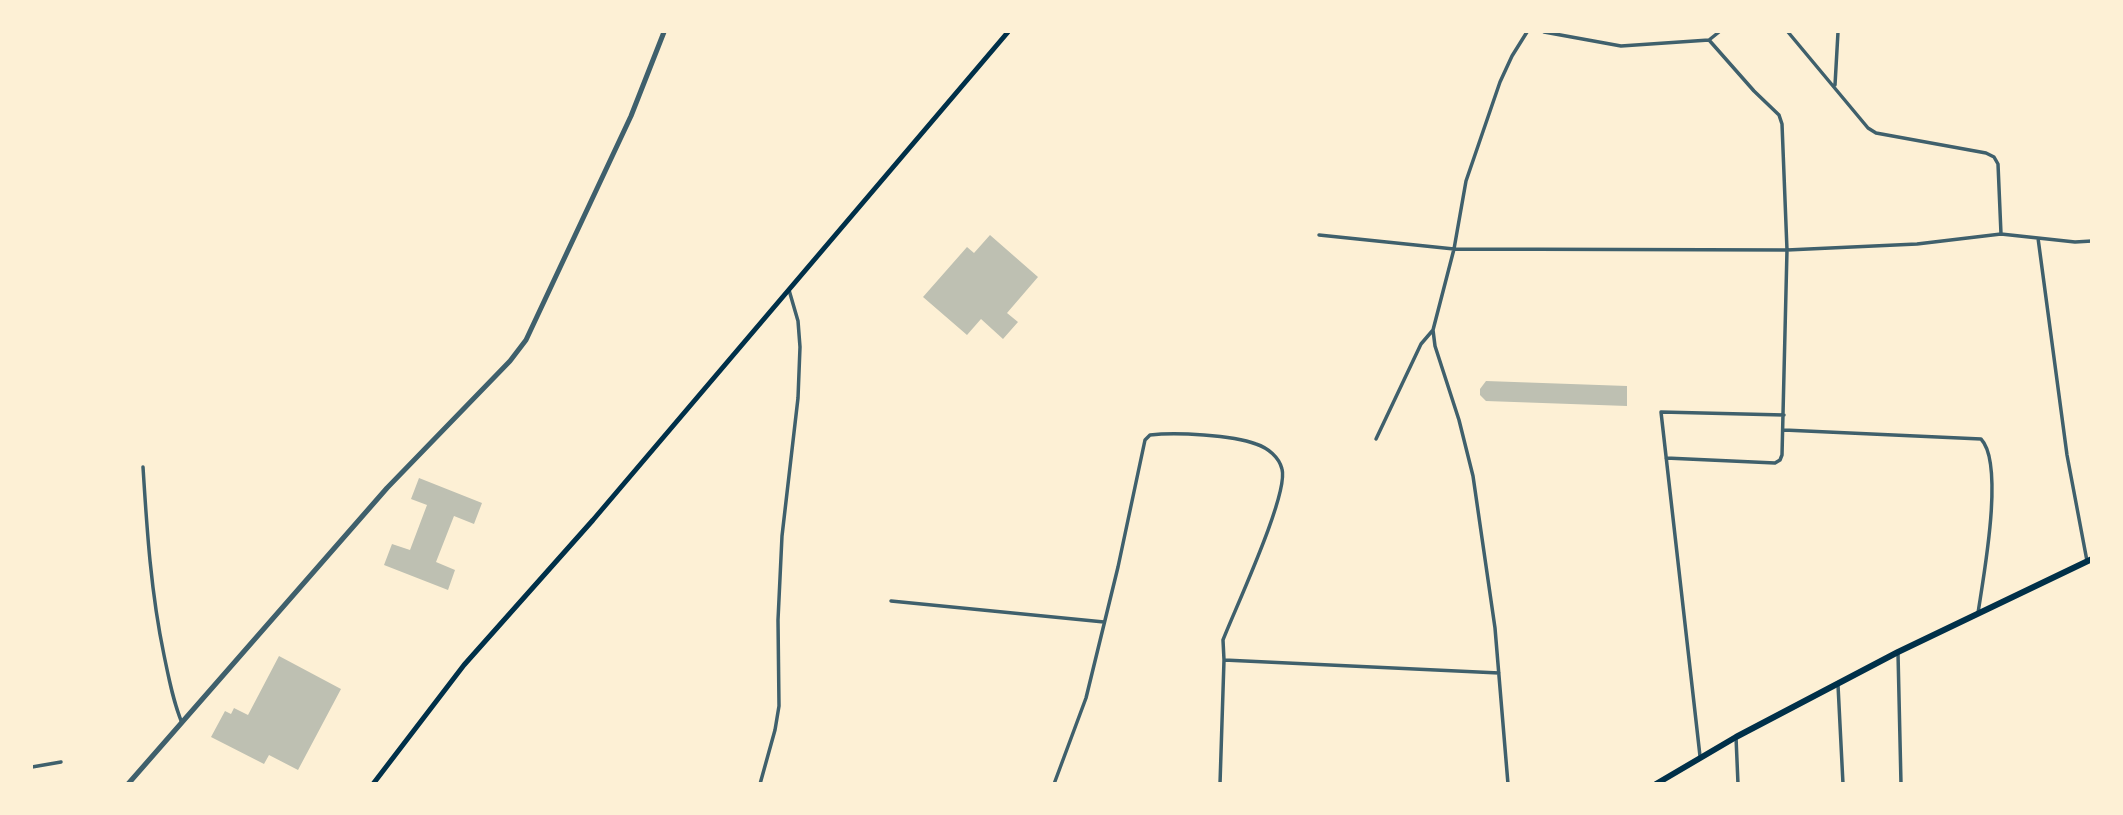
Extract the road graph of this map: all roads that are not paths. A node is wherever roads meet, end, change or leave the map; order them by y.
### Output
1 (664, 32) edge
2 (1008, 32) edge
3 (1527, 32) edge
4 (1544, 32) edge
5 (1719, 32) edge
6 (1788, 32) edge
7 (1838, 32) edge
8 (1709, 40) junction
9 (1835, 88) junction
10 (2001, 234) junction
11 (1319, 235) dead end
12 (2038, 238) junction
13 (2091, 241) edge
14 (1454, 249) junction
15 (1787, 250) junction
16 (789, 289) junction
17 (1433, 330) junction
18 (1784, 415) junction
19 (1784, 430) junction
20 (1376, 439) dead end
21 (1666, 458) junction
22 (143, 467) dead end
23 (2089, 560) edge
24 (891, 601) dead end
25 (1978, 613) junction
26 (1104, 622) junction
27 (1898, 652) junction
28 (1224, 660) junction
29 (1499, 673) junction
30 (1838, 683) junction
31 (182, 724) junction
32 (1736, 737) junction
33 (1701, 759) junction
34 (61, 762) dead end
35 (32, 767) edge
36 (128, 783) edge
37 (373, 783) edge
38 (760, 783) edge
39 (1054, 783) edge
40 (1220, 783) edge
41 (1508, 783) edge
42 (1656, 783) edge
43 (1738, 783) edge
44 (1843, 783) edge
45 (1901, 783) edge

1 - 31 street
2 - 16 main road
3 - 14 street
4 - 8 street
5 - 8 street
6 - 9 street
7 - 9 street
8 - 15 street
9 - 10 street
10 - 12 street
10 - 15 street
11 - 14 street
12 - 13 street
12 - 23 street
14 - 15 street
14 - 17 street
15 - 18 street
16 - 37 main road
16 - 38 street
17 - 20 street
17 - 29 street
18 - 19 street
18 - 21 street
19 - 21 street
19 - 25 street
21 - 33 street
22 - 31 street
23 - 25 main road
24 - 26 street
25 - 27 main road
26 - 28 street
26 - 39 street
27 - 30 main road
27 - 45 street
28 - 29 street
28 - 40 street
29 - 41 street
30 - 32 main road
30 - 44 street
31 - 36 street
32 - 33 main road
32 - 43 street
33 - 42 main road
34 - 35 street

